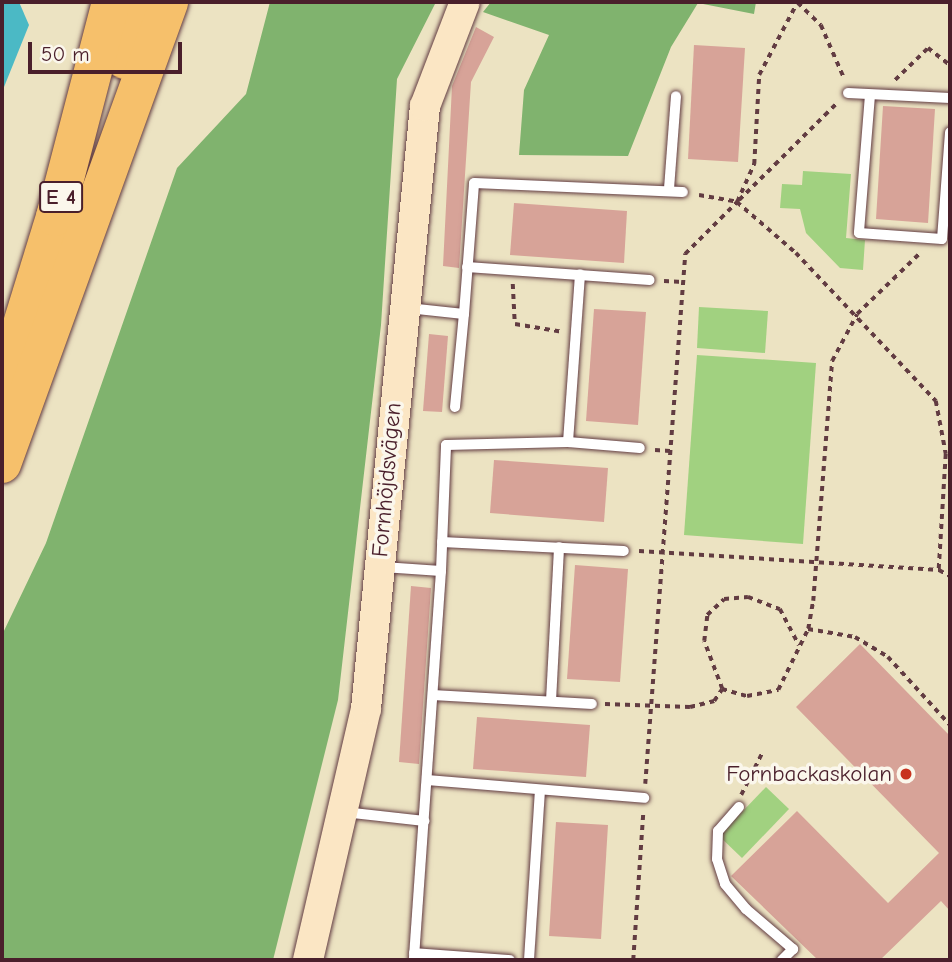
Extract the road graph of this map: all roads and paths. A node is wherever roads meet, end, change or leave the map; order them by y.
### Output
1 (111, 2) edge
2 (139, 2) edge
3 (169, 2) edge
4 (465, 2) edge
5 (797, 2) edge
6 (950, 65) edge
7 (848, 93) junction
8 (870, 95) junction
9 (883, 95) junction
10 (676, 96) dead end
11 (950, 98) edge
12 (950, 132) edge
13 (669, 190) junction
14 (683, 192) joint
15 (737, 202) junction
16 (85, 222) junction
17 (946, 241) edge
18 (467, 267) junction
19 (514, 270) junction
20 (580, 275) junction
21 (650, 280) dead end
22 (402, 307) junction
23 (464, 314) junction
24 (857, 314) junction
25 (576, 334) junction
26 (2, 389) edge
27 (455, 407) dead end
28 (568, 442) junction
29 (640, 448) dead end
30 (2, 464) edge
31 (442, 542) junction
32 (559, 547) junction
33 (624, 551) joint
34 (663, 553) junction
35 (815, 564) junction
36 (379, 566) junction
37 (939, 570) junction
38 (441, 571) junction
39 (950, 576) edge
40 (808, 629) junction
41 (799, 645) junction
42 (722, 689) junction
43 (432, 695) junction
44 (551, 701) junction
45 (592, 704) joint
46 (651, 708) junction
47 (950, 724) edge
48 (763, 751) dead end
49 (426, 780) junction
50 (540, 790) junction
51 (644, 798) junction
52 (739, 807) joint
53 (344, 812) junction
54 (424, 821) junction
55 (414, 957) edge
56 (308, 960) edge
57 (510, 960) edge
58 (529, 960) edge
59 (625, 960) edge
60 (633, 960) edge
61 (782, 960) edge

1 - 26 highway, E 4
2 - 16 highway, E 4
3 - 16 highway
4 - 22 street, Fornhöjdsvägen
5 - 7 path
5 - 15 path
6 - 9 path
7 - 8 lane
7 - 15 path
8 - 9 lane
8 - 17 lane
9 - 11 lane
10 - 13 lane
12 - 17 lane
13 - 14 lane
13 - 18 lane
14 - 15 path
15 - 24 path
15 - 34 path
16 - 30 highway, E 4
17 - 24 path
18 - 19 lane
18 - 23 lane
19 - 20 lane
19 - 25 path
20 - 21 lane
20 - 25 lane
22 - 23 lane
22 - 36 street, Fornhöjdsvägen
23 - 27 lane
24 - 35 path
24 - 37 path
25 - 28 lane
28 - 29 lane
28 - 31 lane
31 - 32 lane
31 - 38 lane
32 - 33 lane
32 - 44 lane
33 - 34 path
34 - 35 path
34 - 46 path
35 - 37 path
35 - 40 path
36 - 38 lane
36 - 53 street, Fornhöjdsvägen
37 - 39 path
38 - 43 lane
40 - 41 path
40 - 47 path
41 - 42 path
41 - 42 path
42 - 46 path
43 - 44 lane
43 - 49 lane
44 - 45 lane
45 - 46 path
46 - 51 path
48 - 52 path
49 - 50 lane
49 - 54 lane
50 - 51 lane
50 - 58 lane
51 - 60 path
52 - 61 lane
53 - 54 lane
53 - 56 street, Fornhöjdsvägen
54 - 55 lane
55 - 57 lane
59 - 60 path

